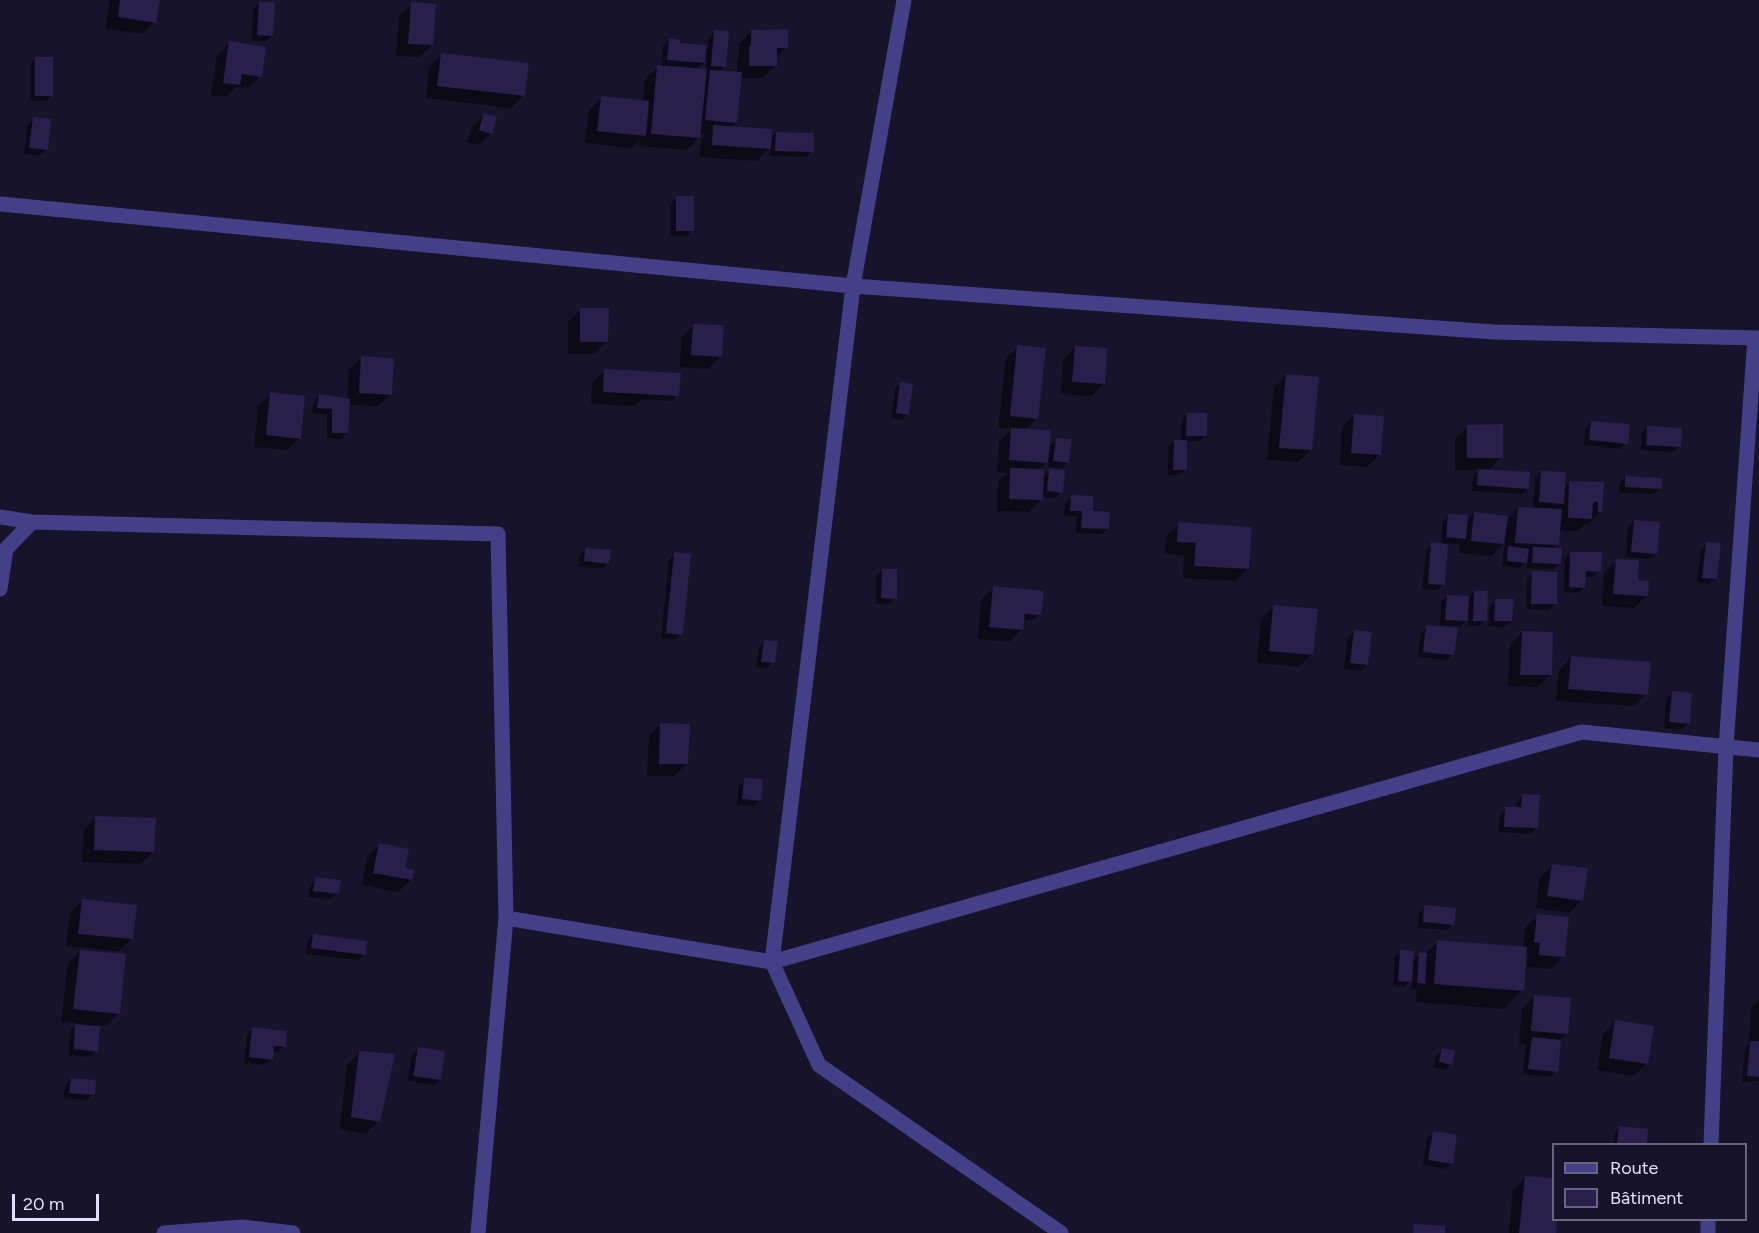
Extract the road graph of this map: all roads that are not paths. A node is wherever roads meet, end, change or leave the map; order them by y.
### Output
1 (904, 0) edge
2 (0, 204) edge
3 (853, 286) junction
4 (1757, 338) edge
5 (0, 517) edge
6 (32, 522) junction
7 (0, 589) edge
8 (1726, 747) junction
9 (1759, 750) edge
10 (506, 918) junction
11 (772, 962) junction
12 (1711, 1143) edge
13 (164, 1233) edge
14 (293, 1233) edge
15 (478, 1233) edge
16 (1061, 1233) edge

1 - 3 street
2 - 3 street
3 - 4 street
3 - 11 street
4 - 8 street
5 - 6 street
6 - 7 street
6 - 10 street
8 - 9 street
8 - 11 street
8 - 12 street
10 - 11 street
10 - 15 street
11 - 16 street
13 - 14 street

